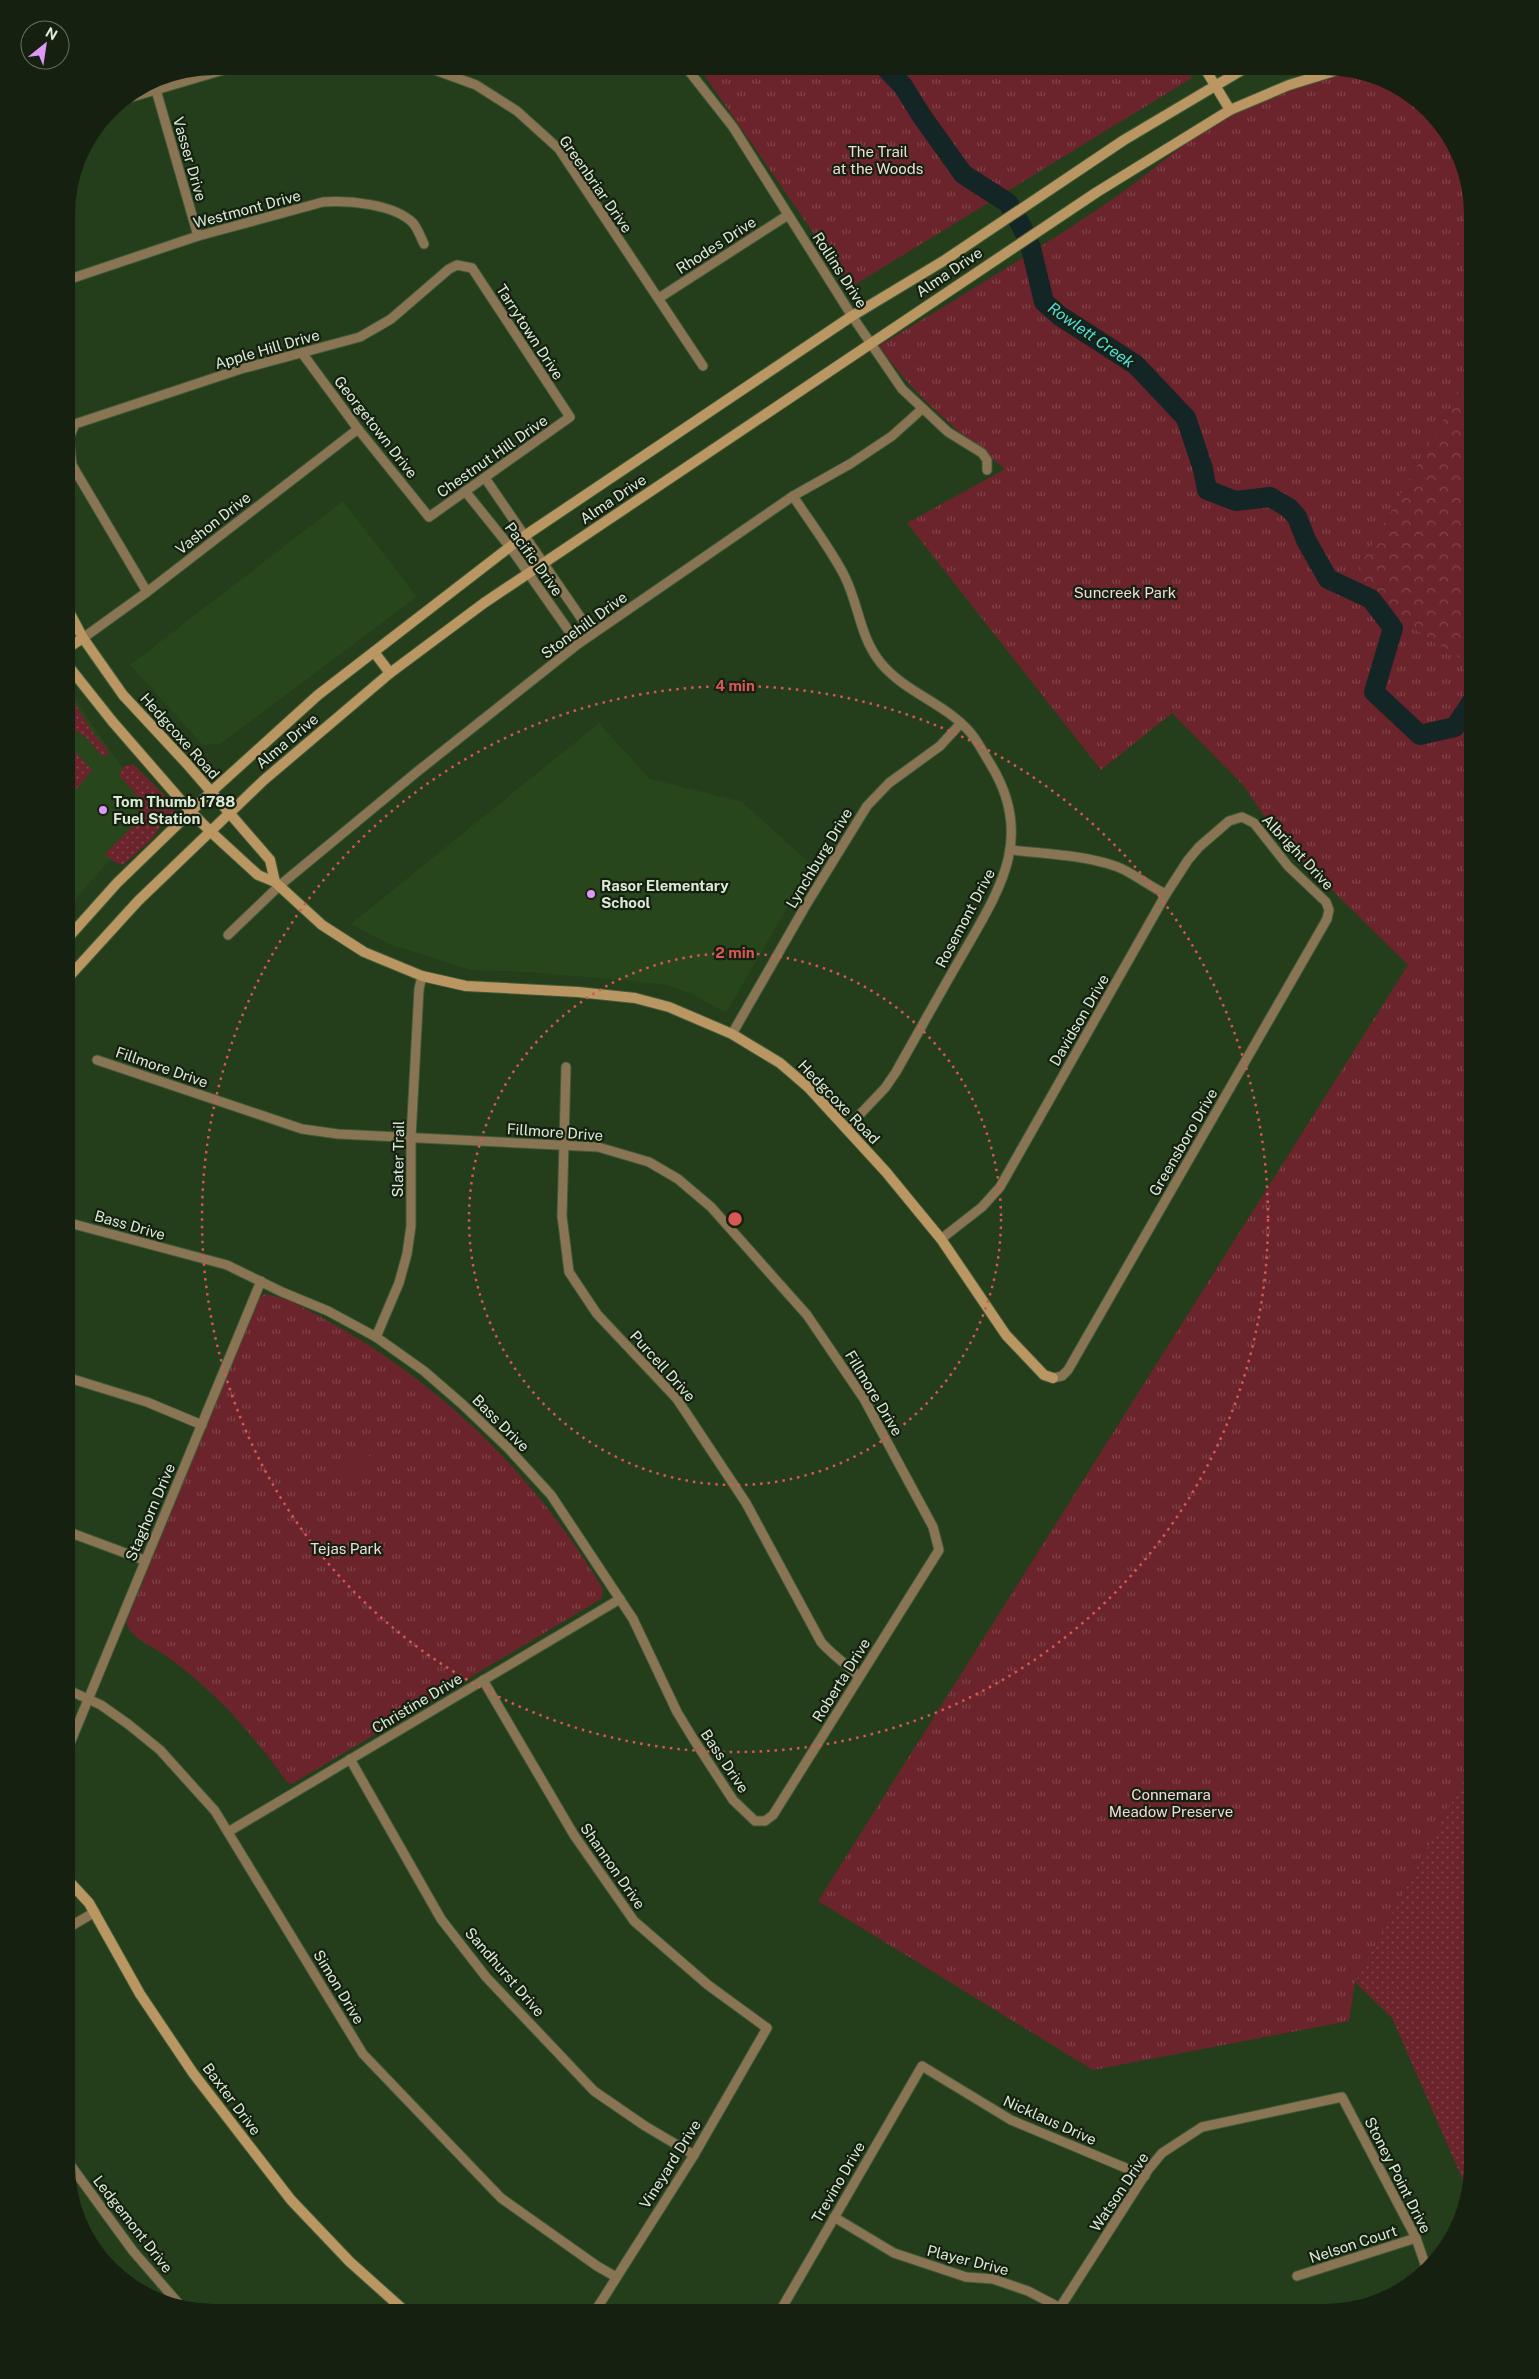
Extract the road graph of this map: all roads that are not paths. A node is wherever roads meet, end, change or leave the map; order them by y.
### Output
1 (449, 75) edge
2 (692, 75) edge
3 (1209, 75) edge
4 (1231, 75) edge
5 (1322, 75) edge
6 (205, 76) edge
7 (1214, 84) junction
8 (156, 90) junction
9 (147, 93) edge
10 (1230, 110) junction
11 (788, 215) junction
12 (198, 236) junction
13 (424, 244) dead end
14 (464, 265) joint
15 (75, 277) edge
16 (659, 298) junction
17 (852, 316) junction
18 (870, 342) junction
19 (302, 353) junction
20 (703, 366) dead end
21 (922, 410) junction
22 (570, 417) joint
23 (75, 424) edge
24 (358, 429) junction
25 (75, 470) edge
26 (987, 470) dead end
27 (485, 478) junction
28 (465, 491) junction
29 (793, 496) junction
30 (429, 517) joint
31 (524, 536) junction
32 (510, 547) junction
33 (542, 563) junction
34 (528, 573) junction
35 (147, 592) junction
36 (75, 623) edge
37 (592, 634) junction
38 (83, 638) junction
39 (75, 643) edge
40 (578, 644) junction
41 (374, 652) junction
42 (390, 673) junction
43 (75, 675) edge
44 (961, 723) junction
45 (211, 792) junction
46 (191, 812) junction
47 (229, 813) junction
48 (1242, 817) joint
49 (211, 832) junction
50 (1012, 850) junction
51 (277, 884) junction
52 (1166, 894) junction
53 (1329, 910) joint
54 (75, 930) edge
55 (228, 935) dead end
56 (75, 970) edge
57 (422, 976) junction
58 (732, 1034) junction
59 (97, 1060) dead end
60 (566, 1067) dead end
61 (846, 1129) junction
62 (412, 1138) junction
63 (564, 1144) junction
64 (75, 1224) edge
65 (941, 1240) junction
66 (261, 1281) junction
67 (376, 1337) junction
68 (1053, 1378) joint
69 (75, 1380) edge
70 (202, 1425) junction
71 (75, 1534) edge
72 (939, 1550) joint
73 (144, 1560) junction
74 (620, 1599) junction
75 (859, 1677) junction
76 (483, 1680) junction
77 (75, 1693) edge
78 (87, 1699) junction
79 (75, 1730) edge
80 (350, 1759) junction
81 (765, 1821) joint
82 (228, 1832) junction
83 (75, 1889) edge
84 (95, 1912) junction
85 (75, 1924) edge
86 (767, 2028) joint
87 (922, 2066) joint
88 (1342, 2097) joint
89 (694, 2154) junction
90 (75, 2172) edge
91 (1145, 2176) junction
92 (834, 2217) junction
93 (1416, 2238) junction
94 (1424, 2263) edge
95 (1298, 2276) dead end
96 (616, 2277) junction
97 (174, 2298) edge
98 (398, 2304) edge
99 (599, 2304) edge
100 (784, 2304) edge
101 (1057, 2304) edge
102 (1063, 2304) edge

1 - 16 street, Greenbriar Drive
2 - 11 street, Rollins Drive
3 - 7 main road
4 - 7 main road, Alma Drive
5 - 10 main road, Alma Drive
6 - 8 street
7 - 10 main road
7 - 17 main road, Alma Drive
8 - 9 street
8 - 12 street, Vasser Drive
10 - 18 main road, Alma Drive
11 - 16 street, Rhodes Drive
11 - 17 street, Rollins Drive
12 - 13 street, Westmont Drive
12 - 15 street, Westmont Drive
14 - 19 street, Apple Hill Drive
14 - 22 street, Tarrytown Drive
16 - 20 street, Greenbriar Drive
17 - 18 street, Rollins Drive
17 - 31 main road, Alma Drive
18 - 21 street, Rollins Drive
18 - 33 main road, Alma Drive
19 - 23 street, Apple Hill Drive
19 - 24 street, Georgetown Drive
21 - 26 street, Rollins Drive
21 - 29 street, Stonehill Drive
22 - 27 street, Chestnut Hill Drive
24 - 30 street, Georgetown Drive
24 - 35 street, Vashon Drive
25 - 35 street, Apple Hill Drive
27 - 28 street, Chestnut Hill Drive
27 - 31 street, Pacific Drive
28 - 30 street, Chestnut Hill Drive
28 - 32 street, Pacific Drive
29 - 37 street, Stonehill Drive
29 - 44 street, Rosemont Drive
31 - 32 main road, Alma Drive
31 - 33 street, Pacific Drive
32 - 34 street, Pacific Drive
32 - 41 main road, Alma Drive
33 - 34 main road, Alma Drive
33 - 37 street, Pacific Drive
34 - 40 street, Pacific Drive
34 - 42 main road, Alma Drive
35 - 38 street, Vashon Drive
36 - 38 main road, Hedgcoxe Road
37 - 40 street, Stonehill Drive
38 - 39 main road
38 - 45 main road, Hedgcoxe Road
40 - 51 street, Stonehill Drive
41 - 42 main road
41 - 45 main road, Alma Drive
42 - 47 main road, Alma Drive
43 - 46 main road, Hedgcoxe Road
44 - 50 street, Rosemont Drive
44 - 58 street, Lynchburg Drive
45 - 46 main road, Alma Drive
45 - 47 main road, Hedgcoxe Road
46 - 49 main road, Hedgcoxe Road
46 - 54 main road, Alma Drive
47 - 49 main road, Alma Drive
47 - 51 main road, Hedgcoxe Road
48 - 52 street, Davidson Drive
48 - 53 street, Albright Drive
49 - 51 main road, Hedgcoxe Road
49 - 56 main road, Alma Drive
50 - 52 street
50 - 61 street, Rosemont Drive
51 - 55 street, Stonehill Drive
51 - 57 main road, Hedgcoxe Road
52 - 65 street, Davidson Drive
53 - 68 street, Greensboro Drive
57 - 58 main road, Hedgcoxe Road
57 - 62 street, Slater Trail
58 - 61 main road, Hedgcoxe Road
59 - 62 street, Fillmore Drive
60 - 63 street, Purcell Drive
61 - 65 main road, Hedgcoxe Road
62 - 63 street, Fillmore Drive
62 - 67 street, Slater Trail
63 - 72 street, Fillmore Drive
63 - 75 street, Purcell Drive
64 - 66 street, Bass Drive
65 - 68 main road, Hedgcoxe Road
66 - 67 street, Bass Drive
66 - 70 street, Staghorn Drive
67 - 74 street, Bass Drive
69 - 70 street
70 - 73 street, Staghorn Drive
71 - 73 street
72 - 75 street, Roberta Drive
73 - 78 street, Staghorn Drive
74 - 76 street, Christine Drive
74 - 81 street, Bass Drive
75 - 81 street, Roberta Drive
76 - 80 street, Christine Drive
76 - 86 street, Shannon Drive
77 - 78 street, Simon Drive
78 - 79 street, Staghorn Drive
78 - 82 street, Simon Drive
80 - 82 street, Christine Drive
80 - 89 street, Sandhurst Drive
82 - 96 street, Simon Drive
83 - 84 main road, Baxter Drive
84 - 85 street
84 - 98 main road, Baxter Drive
86 - 89 street, Vineyard Drive
87 - 91 street, Nicklaus Drive
87 - 92 street, Trevino Drive
88 - 91 street, Watson Drive
88 - 93 street, Stoney Point Drive
89 - 96 street, Vineyard Drive
90 - 97 street, Ledgemont Drive
91 - 102 street, Watson Drive
92 - 100 street, Trevino Drive
92 - 101 street, Player Drive
93 - 94 street, Stoney Point Drive
93 - 95 street, Nelson Court
96 - 99 street, Vineyard Drive

